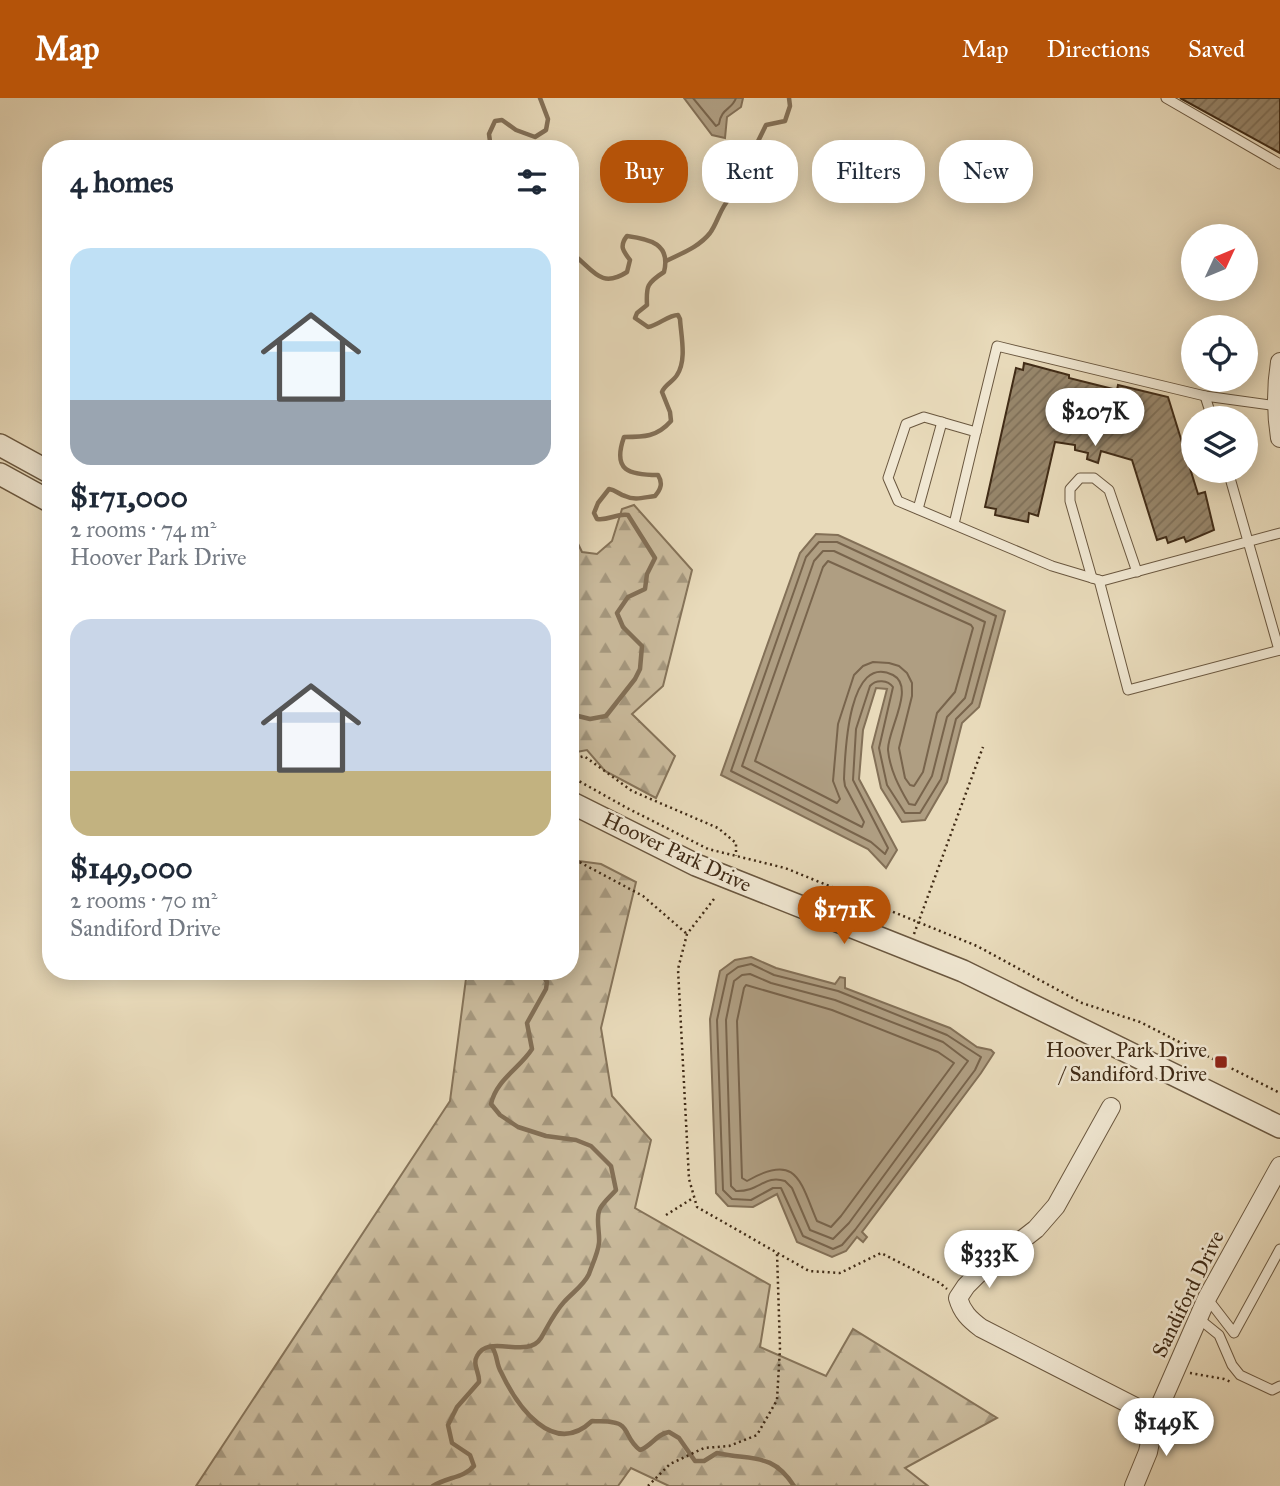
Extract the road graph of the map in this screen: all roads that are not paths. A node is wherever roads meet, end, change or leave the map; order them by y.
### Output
1 (1166, 98) edge
2 (1280, 164) edge
3 (1280, 362) edge
4 (1205, 396) junction
5 (1208, 406) edge
6 (1277, 406) junction
7 (942, 422) junction
8 (976, 432) junction
9 (1280, 438) edge
10 (0, 445) edge
11 (42, 468) edge
12 (0, 474) edge
13 (1232, 483) edge
14 (42, 497) edge
15 (918, 509) junction
16 (954, 524) junction
17 (1280, 533) edge
18 (1250, 543) junction
19 (1137, 572) junction
20 (1096, 579) junction
21 (1280, 650) edge
22 (579, 806) edge
23 (1111, 1107) dead end
24 (1280, 1127) edge
25 (1280, 1166) edge
26 (1280, 1249) edge
27 (1207, 1298) junction
28 (1198, 1318) junction
29 (1280, 1386) edge
30 (1155, 1417) junction
31 (1134, 1486) edge

1 - 2 lane
3 - 6 street
4 - 5 lane
4 - 6 lane
4 - 8 lane
6 - 9 street
7 - 8 lane
7 - 15 lane
7 - 15 lane
8 - 16 lane
10 - 11 street
12 - 14 street
13 - 18 lane
15 - 16 lane
16 - 20 lane
17 - 18 lane
18 - 19 lane
18 - 21 lane
19 - 20 lane
19 - 20 lane
20 - 21 lane
22 - 24 street, Hoover Park Drive
23 - 30 street
25 - 27 street, Sandiford Drive
26 - 27 lane
27 - 28 street, Sandiford Drive
28 - 29 lane
28 - 30 street, Sandiford Drive
30 - 31 street, Sandiford Drive

